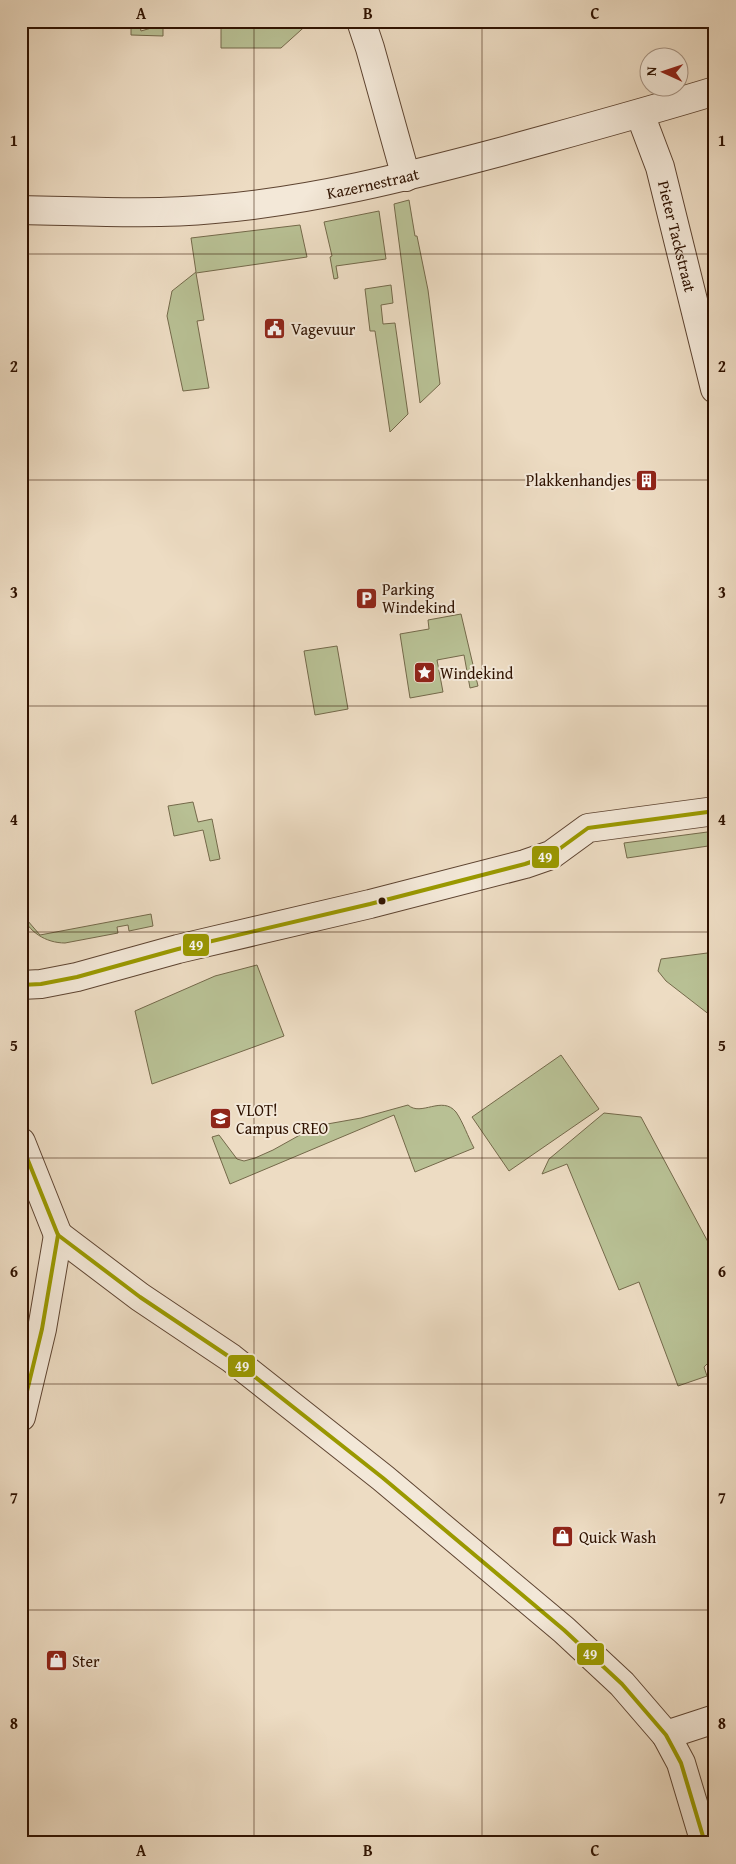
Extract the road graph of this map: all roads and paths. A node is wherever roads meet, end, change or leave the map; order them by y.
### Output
1 (362, 21) edge
2 (715, 91) edge
3 (640, 114) junction
4 (406, 177) junction
5 (21, 210) edge
6 (715, 389) edge
7 (715, 810) edge
8 (21, 985) edge
9 (21, 1142) edge
10 (58, 1235) junction
11 (21, 1417) edge
12 (715, 1720) edge
13 (666, 1735) junction
14 (705, 1843) edge

1 - 4 street
2 - 3 street, Kazernestraat
3 - 4 street, Kazernestraat
3 - 6 street, Pieter Tackstraat
4 - 5 street, Kazernestraat
7 - 8 street
9 - 10 street
10 - 11 street
10 - 13 street
12 - 13 street
13 - 14 street

